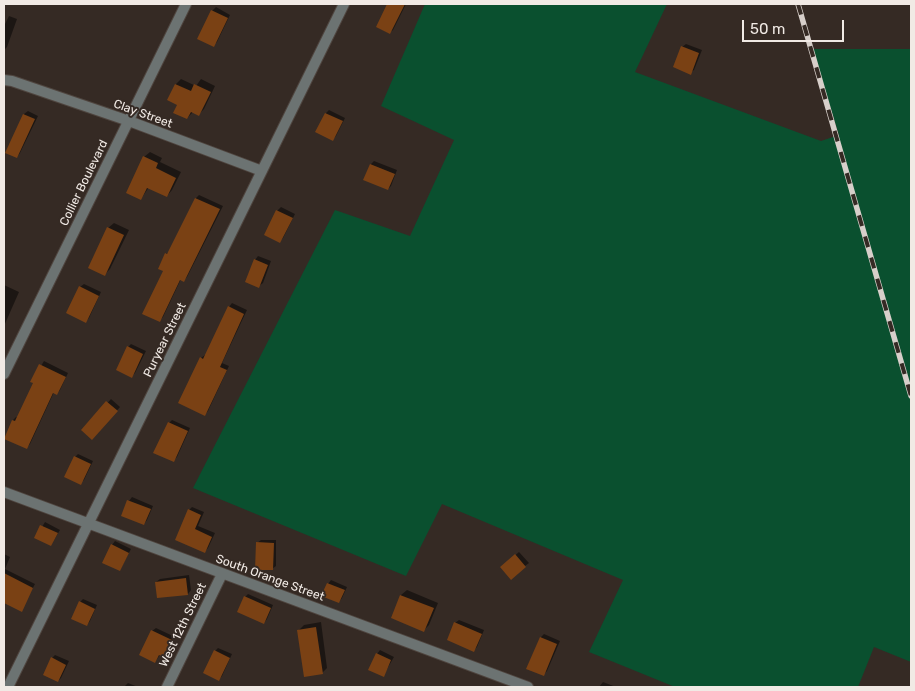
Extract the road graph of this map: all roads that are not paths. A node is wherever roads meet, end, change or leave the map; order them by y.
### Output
1 (186, 4) edge
2 (344, 4) edge
3 (4, 80) edge
4 (129, 121) junction
5 (262, 171) junction
6 (4, 374) edge
7 (4, 492) edge
8 (89, 524) junction
9 (222, 574) junction
10 (8, 687) edge
11 (167, 687) edge
12 (528, 687) edge

1 - 4 street, Collier Boulevard
2 - 5 street, Puryear Street
3 - 4 street, Clay Street
4 - 5 street, Clay Street
4 - 6 street, Collier Boulevard
5 - 8 street, Puryear Street
7 - 8 street, South Orange Street
8 - 9 street, South Orange Street
8 - 10 street, Puryear Street
9 - 11 street, West 12th Street
9 - 12 street, South Orange Street

